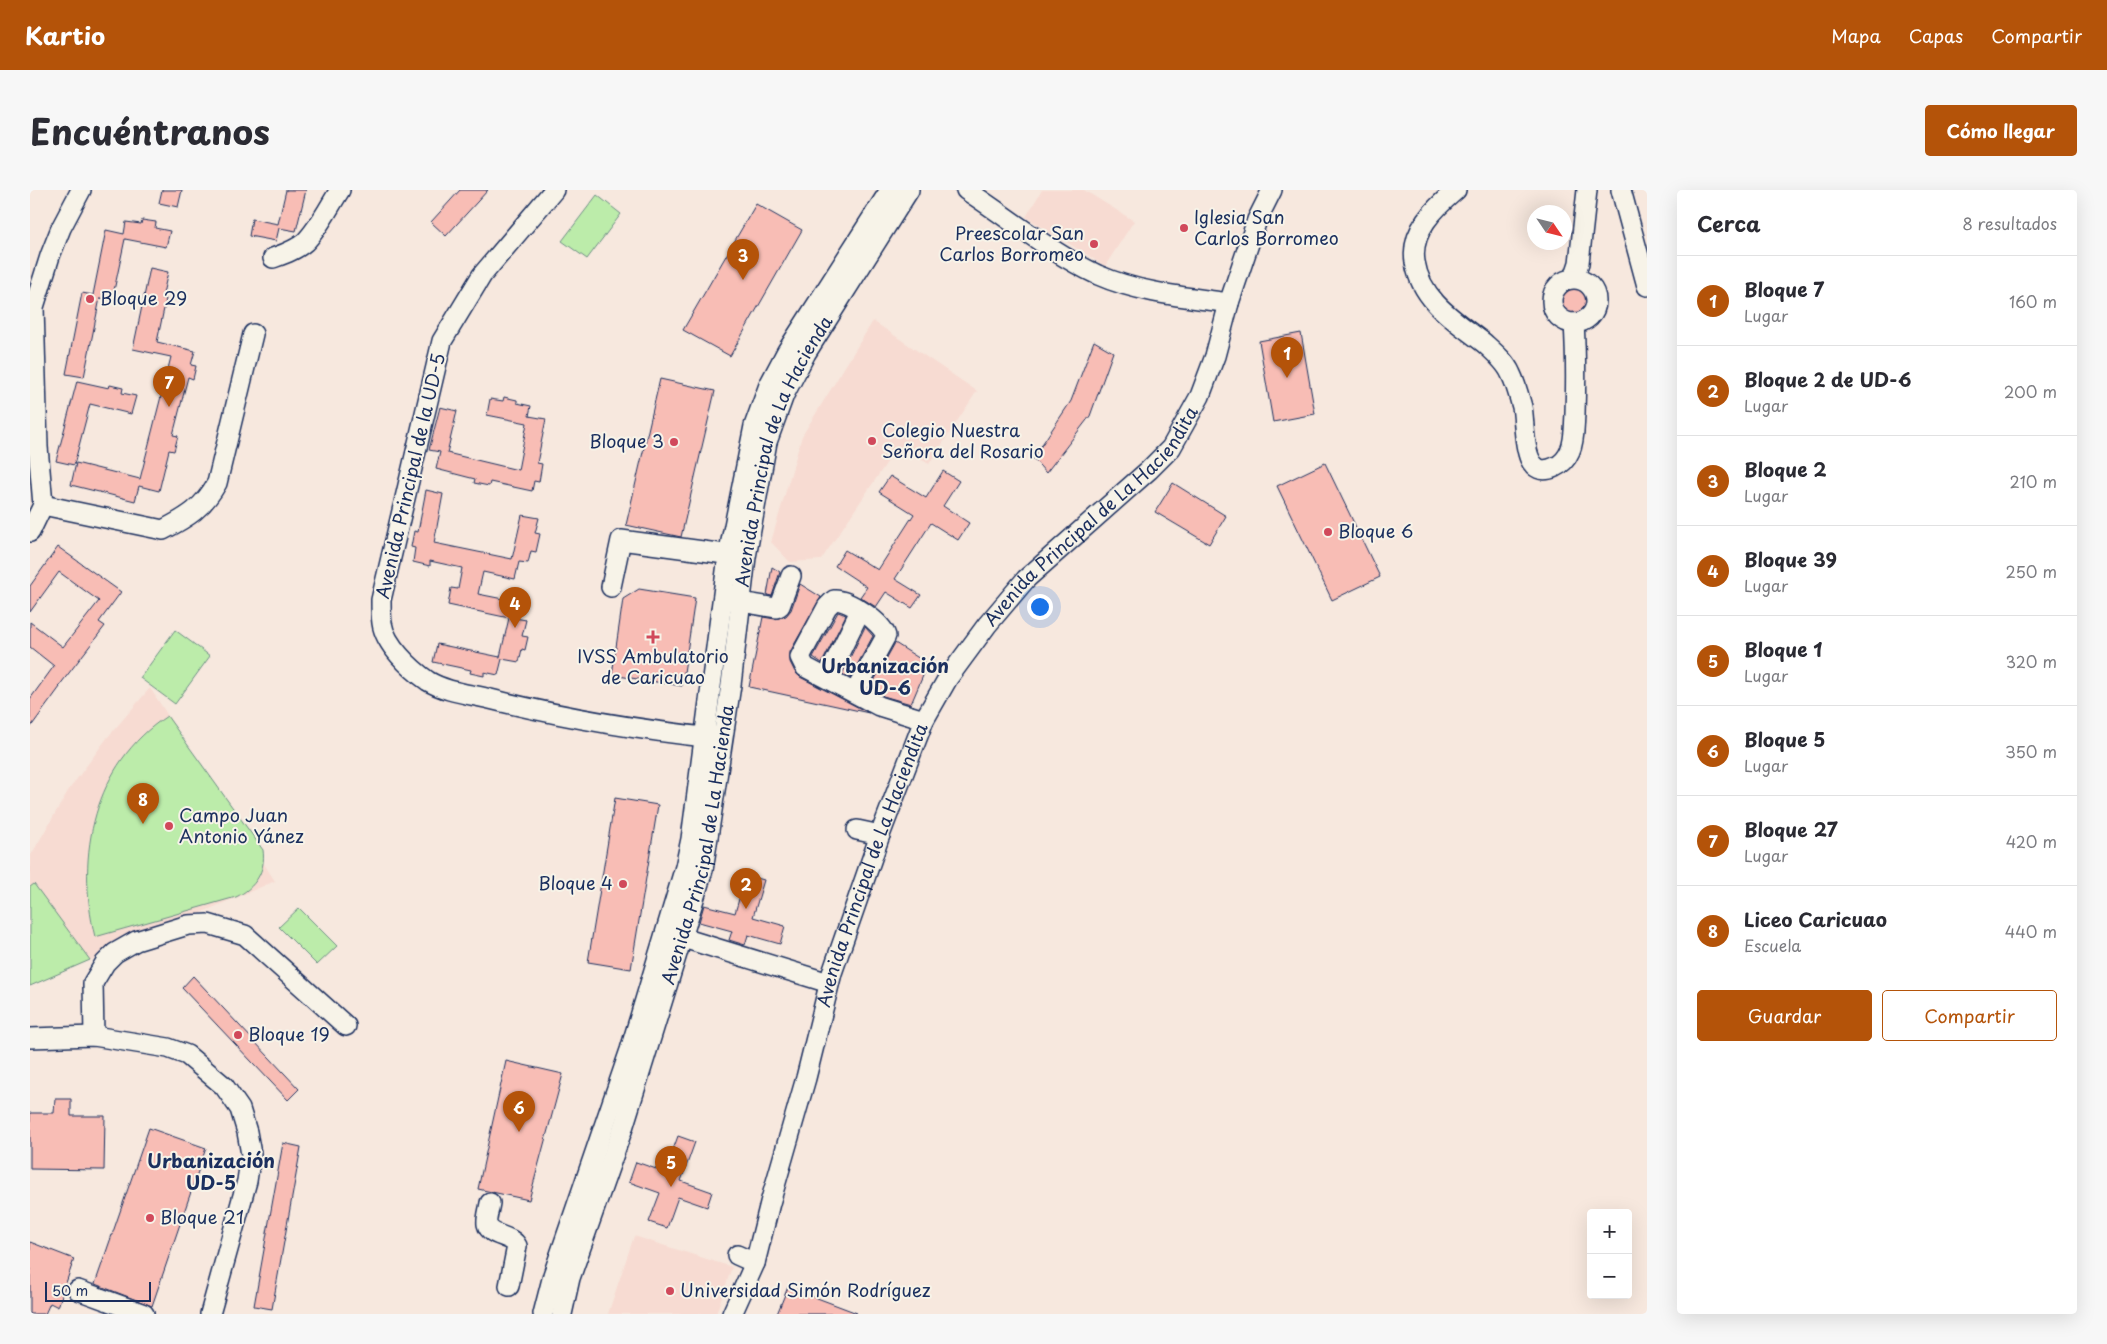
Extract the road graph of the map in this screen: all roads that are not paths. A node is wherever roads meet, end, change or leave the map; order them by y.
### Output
1 (81, 190) edge
2 (340, 190) edge
3 (554, 190) edge
4 (890, 190) edge
5 (909, 190) edge
6 (966, 190) edge
7 (1272, 190) edge
8 (1456, 190) edge
9 (1588, 190) edge
10 (1621, 190) edge
11 (273, 258) dead end
12 (1574, 278) junction
13 (1647, 286) edge
14 (1229, 303) junction
15 (1574, 323) junction
16 (253, 334) dead end
17 (43, 505) junction
18 (30, 532) edge
19 (737, 556) junction
20 (791, 576) dead end
21 (611, 588) dead end
22 (731, 601) junction
23 (860, 611) junction
24 (827, 678) junction
25 (855, 692) junction
26 (924, 720) junction
27 (703, 737) junction
28 (723, 739) junction
29 (857, 830) dead end
30 (880, 835) junction
31 (674, 935) junction
32 (829, 983) junction
33 (346, 1026) dead end
34 (94, 1036) junction
35 (30, 1038) edge
36 (490, 1204) dead end
37 (737, 1255) dead end
38 (755, 1263) junction
39 (509, 1286) dead end
40 (78, 1290) dead end
41 (554, 1306) edge
42 (144, 1314) edge
43 (210, 1314) edge
44 (732, 1314) edge

1 - 17 street
2 - 11 street
3 - 27 street, Avenida Principal de la UD-5
4 - 19 street, Avenida Principal de La Hacienda
5 - 19 street, Avenida Principal de La Hacienda
6 - 14 street
7 - 14 street, Avenida Principal de La Haciendita
8 - 15 street
9 - 12 street
10 - 13 street
12 - 15 street
12 - 15 street
14 - 26 street, Avenida Principal de La Haciendita
16 - 17 street
17 - 18 street
19 - 21 street
19 - 22 street, Avenida Principal de La Hacienda
20 - 22 street
22 - 27 street, Avenida Principal de La Hacienda
22 - 28 street, Avenida Principal de La Hacienda
23 - 24 street
23 - 24 street
23 - 25 street
24 - 25 street
25 - 26 street
26 - 30 street, Avenida Principal de La Haciendita
27 - 28 street, Avenida Principal de la UD-5
27 - 31 street, Avenida Principal de La Hacienda
28 - 31 street, Avenida Principal de La Hacienda
29 - 30 street
30 - 32 street, Avenida Principal de La Haciendita
31 - 32 street
31 - 41 street, Avenida Principal de La Hacienda
32 - 38 street, Avenida Principal de La Haciendita
33 - 34 street
34 - 35 street
34 - 43 street
36 - 39 street
37 - 38 street
38 - 44 street, Avenida Principal de La Haciendita
40 - 42 street

